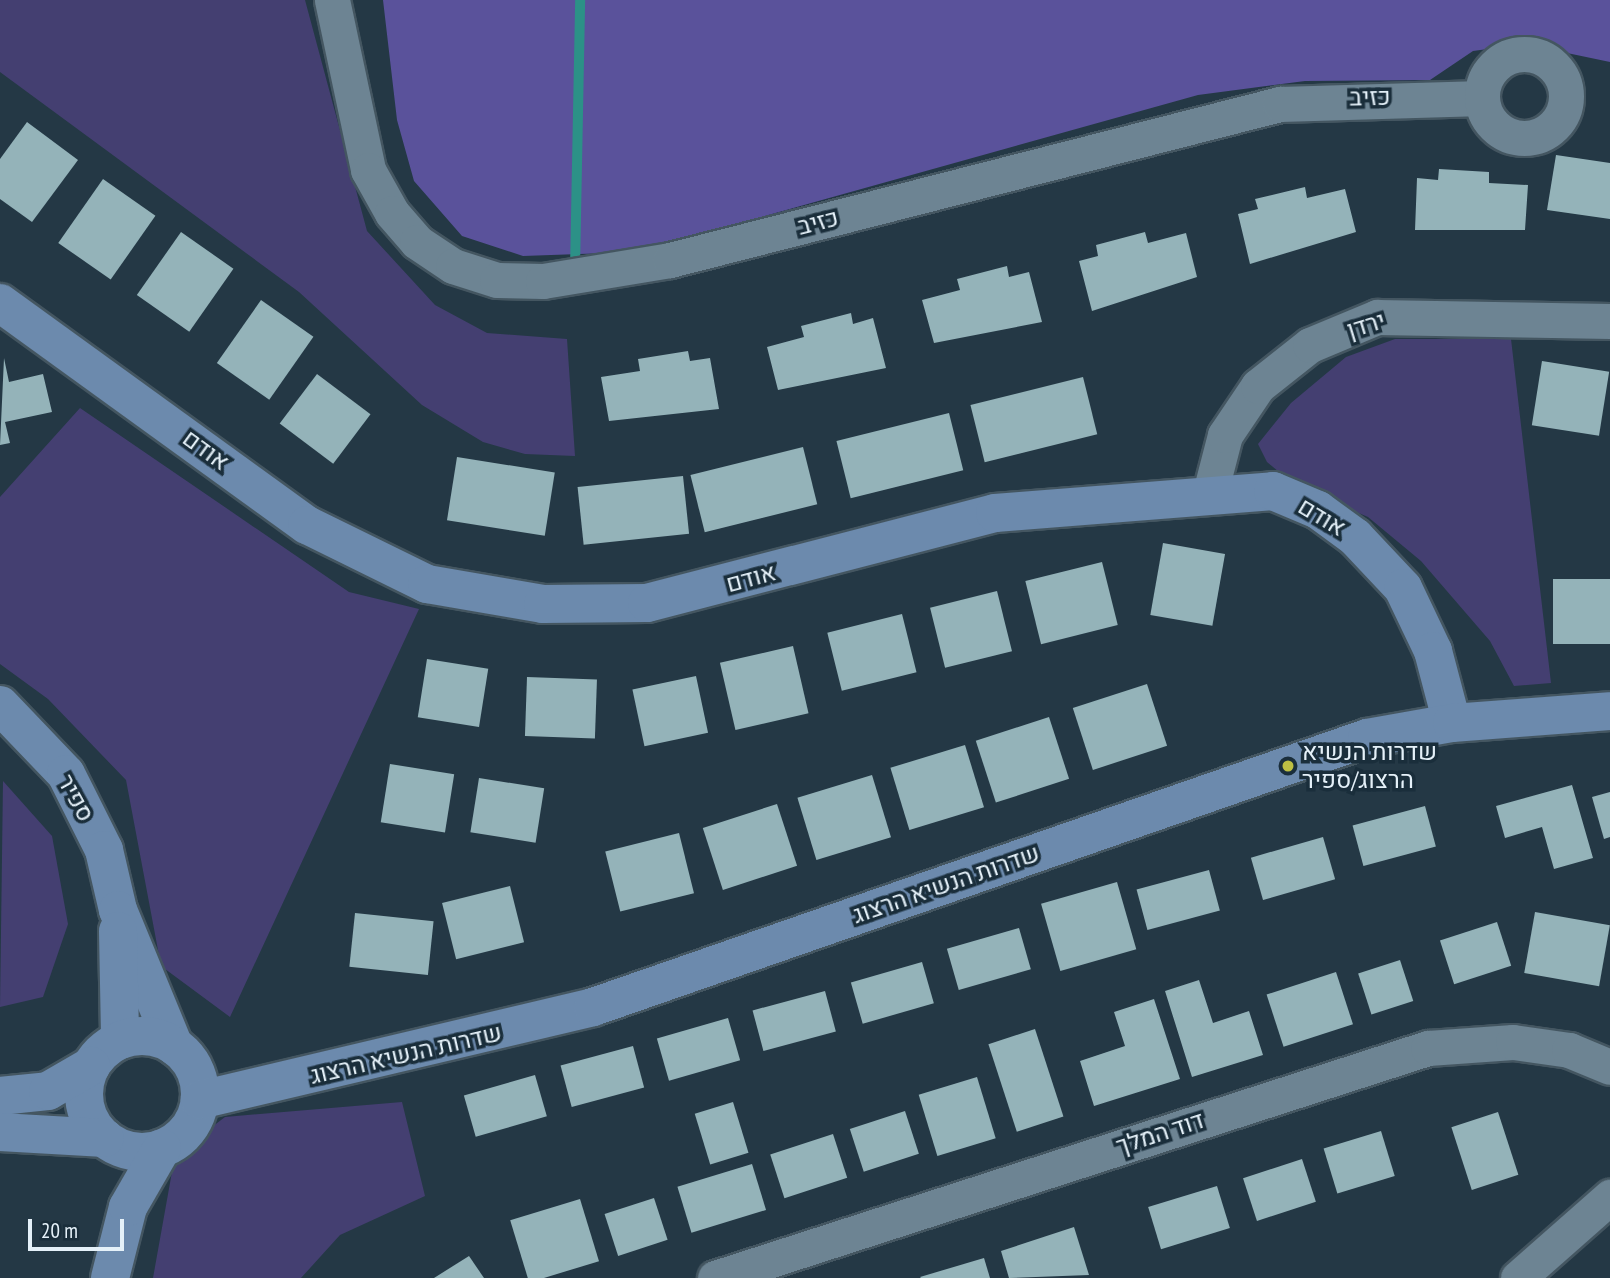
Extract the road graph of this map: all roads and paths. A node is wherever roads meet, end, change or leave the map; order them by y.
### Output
1 (332, 0) edge
2 (1482, 97) dead end
3 (0, 303) edge
4 (1610, 321) edge
5 (1210, 494) junction
6 (0, 705) edge
7 (1610, 710) edge
8 (1452, 723) junction
9 (118, 910) junction
10 (120, 1040) junction
11 (181, 1053) junction
12 (91, 1066) junction
13 (1610, 1067) edge
14 (286, 1081) junction
15 (0, 1096) edge
16 (200, 1100) junction
17 (0, 1132) edge
18 (109, 1141) junction
19 (162, 1148) junction
20 (1610, 1197) edge
21 (128, 1207) junction
22 (110, 1278) edge
23 (715, 1278) edge
24 (1518, 1278) edge

1 - 2 street, כזיב
3 - 5 street, אודם
4 - 5 street, ירדן
5 - 8 street, אודם
6 - 9 street, ספיר
7 - 8 street, שדרות הנשיא הרצוג
8 - 14 street, שדרות הנשיא הרצוג
9 - 10 street, ספיר
9 - 11 street, ספיר
10 - 11 street
10 - 12 street
11 - 14 street, שדרות הנשיא הרצוג
11 - 16 street
12 - 15 street
12 - 18 street
13 - 23 street, דוד המלך
14 - 16 street, שדרות הנשיא הרצוג
16 - 19 street
17 - 18 street
18 - 19 street
18 - 21 street
19 - 21 street
20 - 24 street
21 - 22 street

